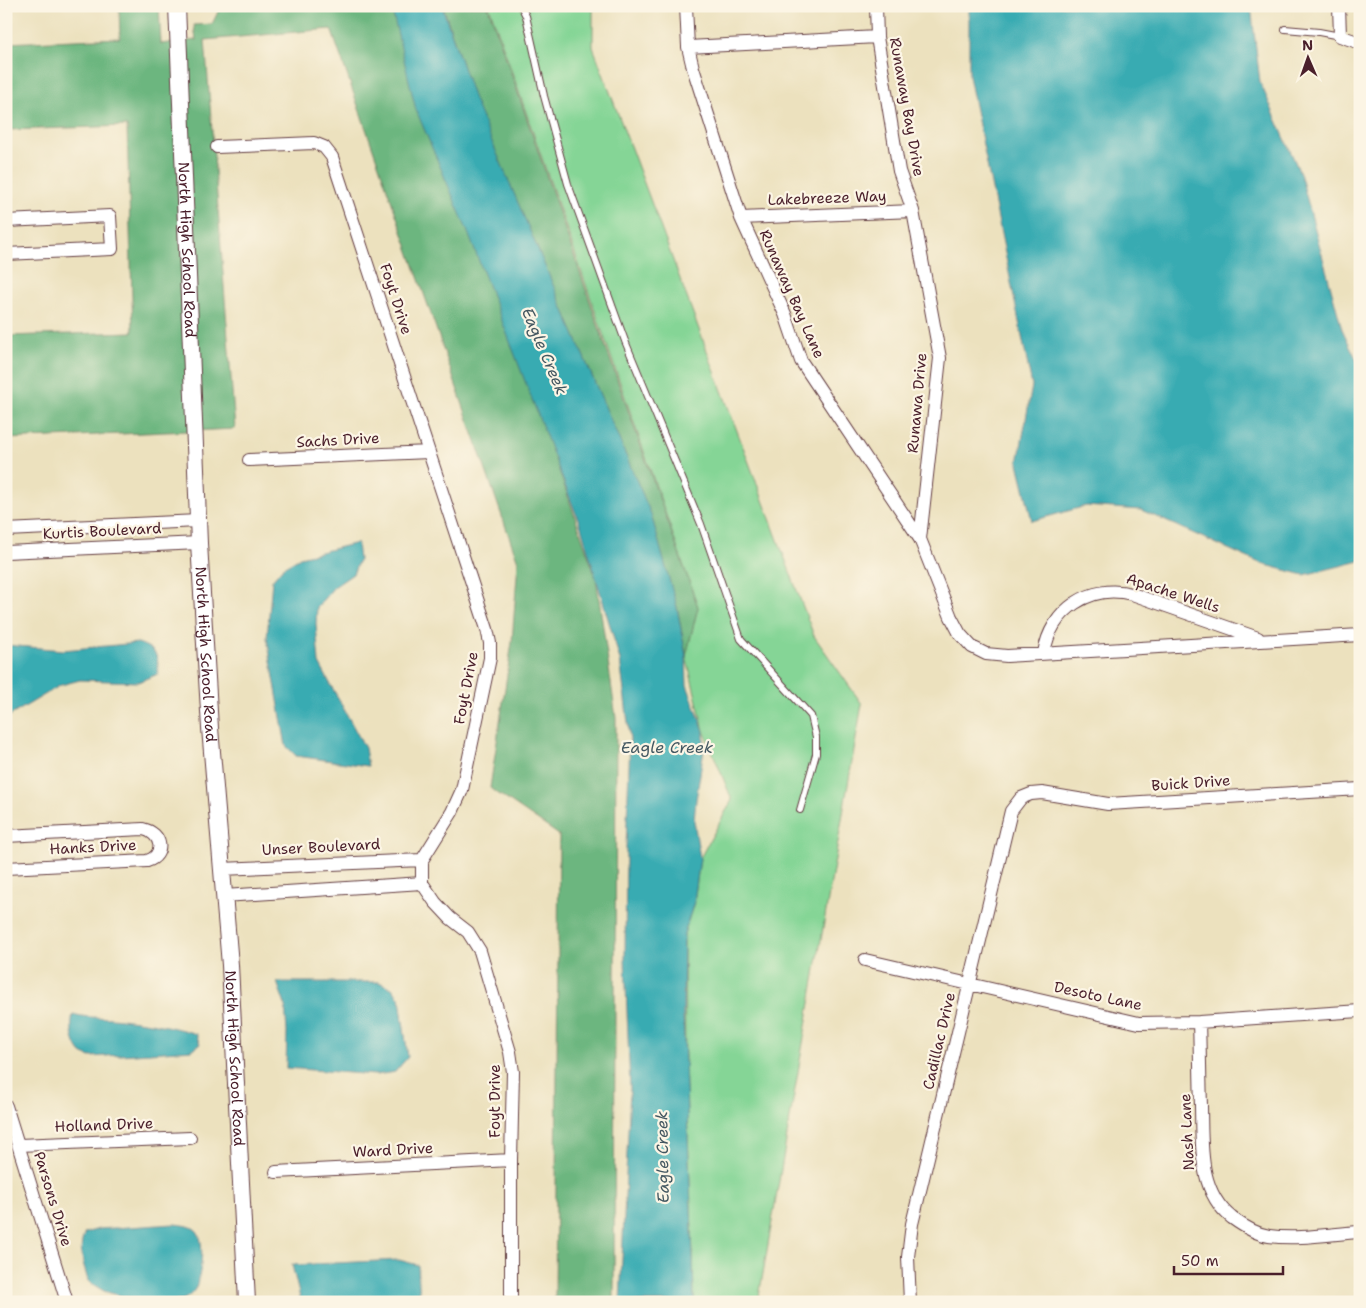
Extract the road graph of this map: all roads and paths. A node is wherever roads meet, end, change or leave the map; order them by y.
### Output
1 (177, 6) edge
2 (522, 6) edge
3 (686, 6) edge
4 (876, 6) edge
5 (1339, 6) edge
6 (1285, 30) dead end
7 (1340, 36) junction
8 (877, 37) junction
9 (1360, 43) edge
10 (688, 47) junction
11 (217, 147) dead end
12 (913, 211) junction
13 (741, 218) junction
14 (6, 221) edge
15 (6, 254) edge
16 (429, 452) junction
17 (249, 460) dead end
18 (198, 521) junction
19 (82, 527) junction
20 (6, 530) edge
21 (920, 539) junction
22 (199, 543) junction
23 (83, 548) junction
24 (6, 552) edge
25 (1360, 634) edge
26 (1262, 640) junction
27 (972, 647) joint
28 (1044, 653) junction
29 (1360, 789) edge
30 (1025, 796) joint
31 (800, 810) dead end
32 (6, 836) edge
33 (422, 860) junction
34 (6, 868) edge
35 (222, 869) junction
36 (422, 883) junction
37 (224, 896) junction
38 (865, 960) dead end
39 (969, 985) junction
40 (1360, 1011) edge
41 (1199, 1022) junction
42 (6, 1106) edge
43 (190, 1138) dead end
44 (19, 1145) junction
45 (511, 1160) junction
46 (276, 1172) dead end
47 (1360, 1232) edge
48 (67, 1302) edge
49 (246, 1302) edge
50 (511, 1302) edge
51 (910, 1302) edge

1 - 18 street, North High School Road
2 - 31 lane
3 - 10 street, Runaway Bay Lane
4 - 8 street, Runaway Bay Drive
5 - 7 street
6 - 7 lane
7 - 9 street
8 - 10 street
8 - 12 street, Runaway Bay Drive
10 - 13 street, Runaway Bay Lane
11 - 16 street, Foyt Drive
12 - 13 street, Lakebreeze Way
12 - 21 street, Runawa Drive
13 - 21 street, Runaway Bay Lane
14 - 15 street
16 - 17 street, Sachs Drive
16 - 33 street, Foyt Drive
18 - 19 street
18 - 22 street, North High School Road
19 - 20 street
19 - 23 street
21 - 27 street, Runaway Bay Lane
22 - 23 street, Kurtis Boulevard
22 - 35 street, North High School Road
23 - 24 street, Kurtis Boulevard
25 - 26 street, Apache Wells
26 - 28 street, Apache Wells
26 - 28 street, Apache Wells
27 - 28 street, Apache Wells
29 - 30 street, Buick Drive
30 - 39 street, Cadillac Drive
32 - 34 street, Hanks Drive
33 - 35 street, Unser Boulevard
33 - 36 street
35 - 37 street, North High School Road
36 - 37 street
36 - 45 street, Foyt Drive
37 - 49 street, North High School Road
38 - 39 street, Desoto Lane
39 - 41 street, Desoto Lane
39 - 51 street, Cadillac Drive
40 - 41 street, Desoto Lane
41 - 47 street, Nash Lane
42 - 44 street, Parsons Drive
43 - 44 street, Holland Drive
44 - 48 street, Parsons Drive
45 - 46 street, Ward Drive
45 - 50 street, Foyt Drive

